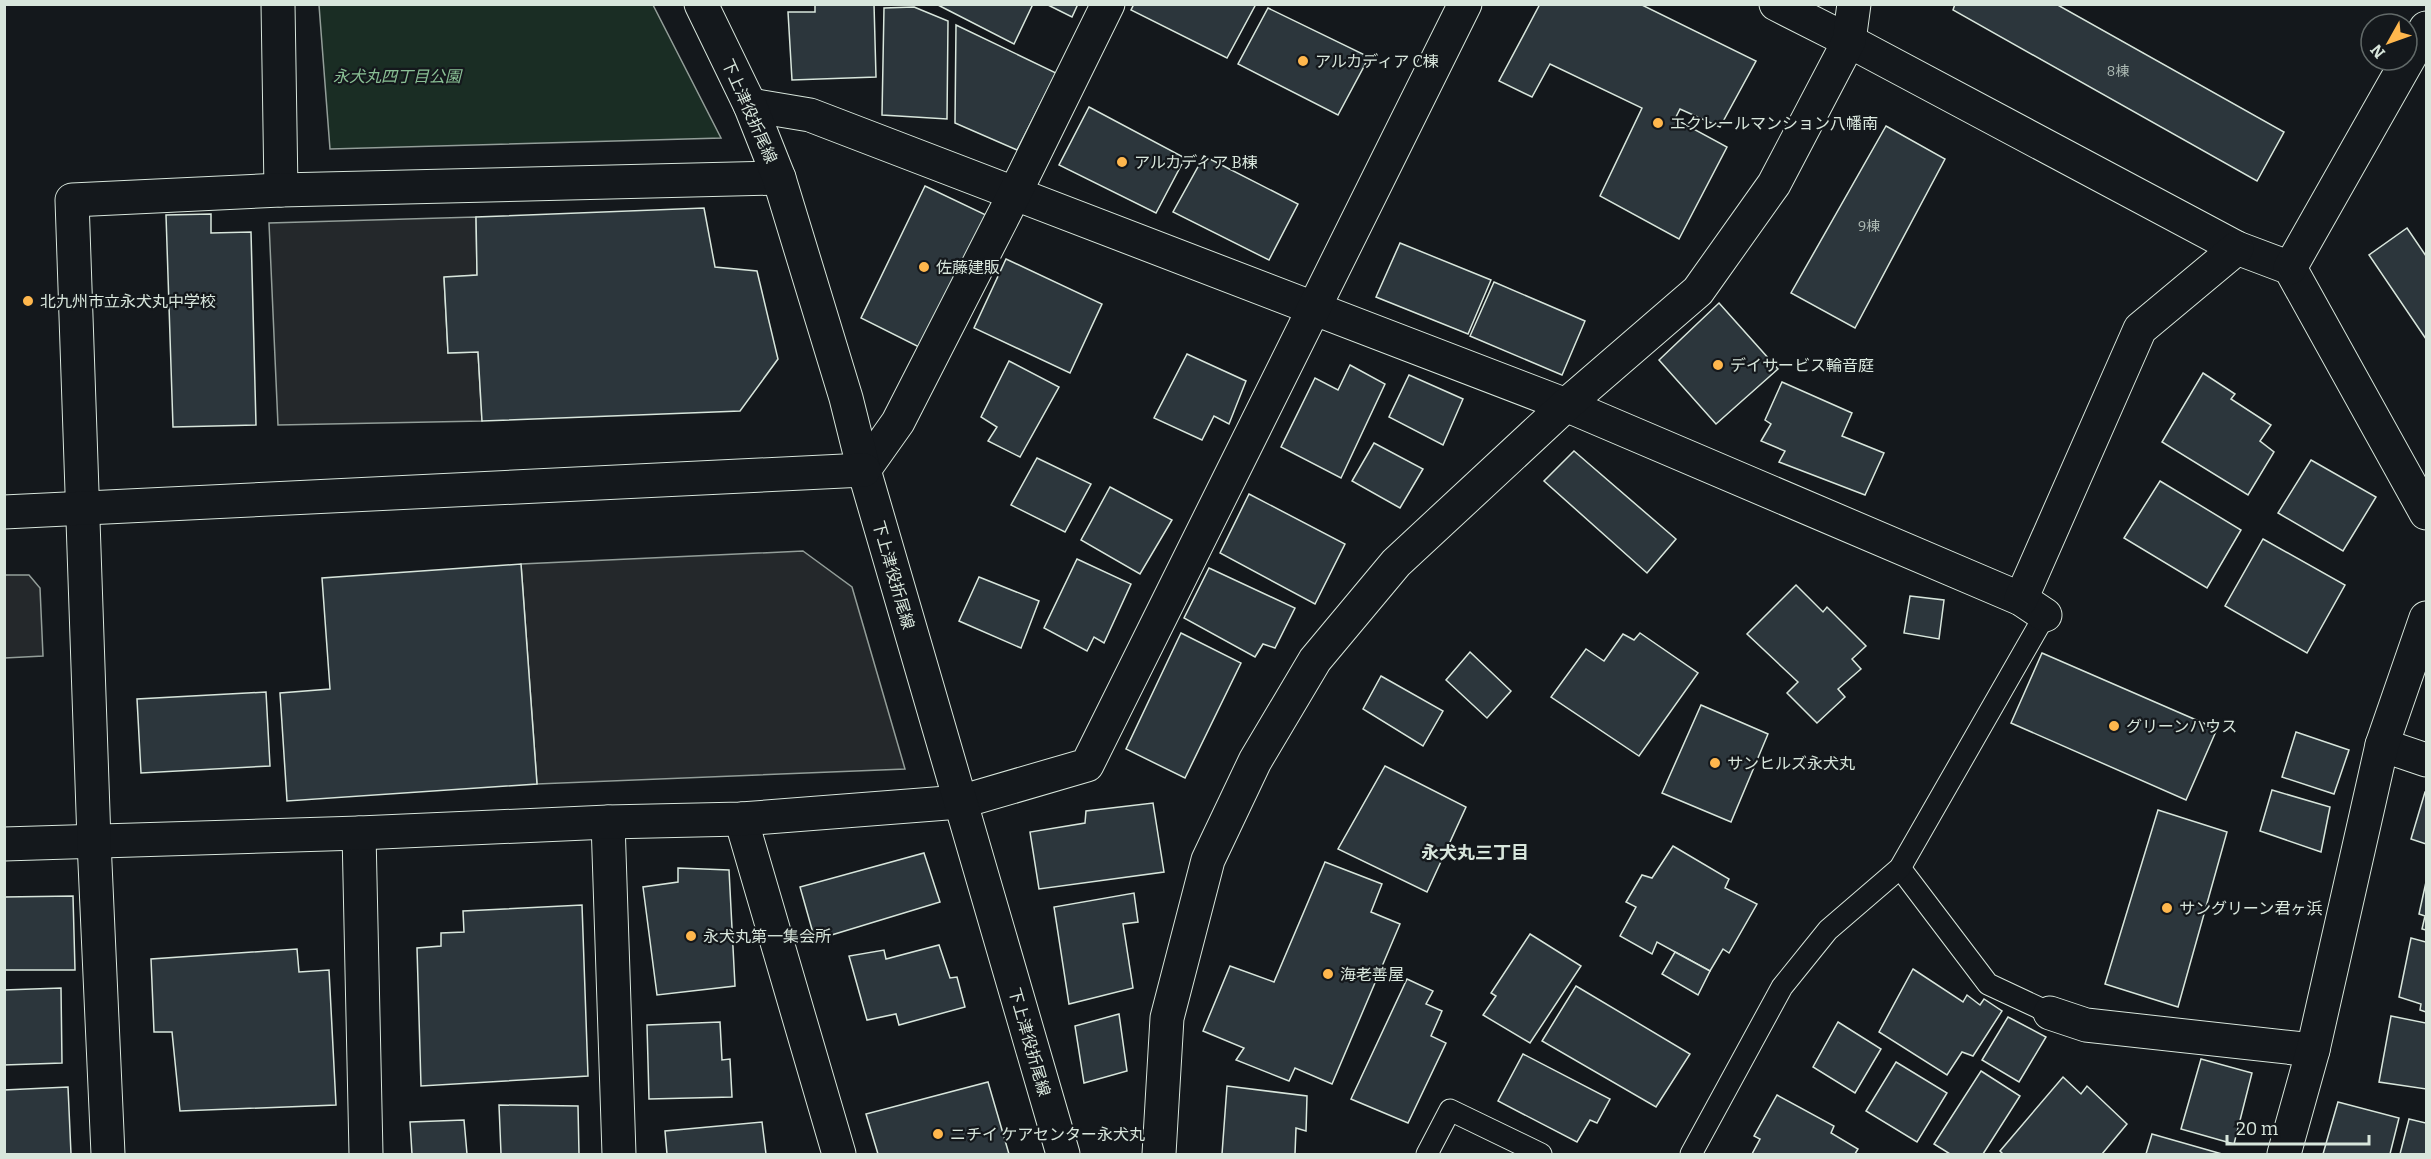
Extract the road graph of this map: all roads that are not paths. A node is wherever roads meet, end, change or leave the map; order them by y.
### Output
1 (278, 4) edge
2 (701, 4) edge
3 (1108, 4) edge
4 (1465, 4) edge
5 (1776, 4) edge
6 (1854, 4) edge
7 (2427, 28) edge
8 (1849, 41) junction
9 (750, 105) junction
10 (779, 178) junction
11 (281, 190) junction
12 (1015, 194) junction
13 (2237, 248) junction
14 (2290, 268) junction
15 (1314, 307) junction
16 (1566, 405) junction
17 (864, 470) junction
18 (83, 510) junction
19 (4, 512) edge
20 (2427, 513) edge
21 (2033, 607) junction
22 (2427, 618) edge
23 (2382, 745) junction
24 (2427, 760) edge
25 (960, 802) junction
26 (741, 819) junction
27 (608, 822) junction
28 (359, 833) junction
29 (94, 841) junction
30 (4, 844) edge
31 (1900, 868) junction
32 (2050, 1013) joint
33 (2313, 1050) junction
34 (108, 1155) edge
35 (366, 1155) edge
36 (619, 1155) edge
37 (839, 1155) edge
38 (1063, 1155) edge
39 (1159, 1155) edge
40 (1427, 1155) edge
41 (1541, 1155) edge
42 (1690, 1155) edge
43 (2284, 1155) edge

1 - 11 street
2 - 9 street, 下上津役折尾線
3 - 12 street
4 - 15 street
5 - 8 street
6 - 8 street
7 - 14 street
8 - 13 street
8 - 16 street
9 - 10 street, 下上津役折尾線
9 - 12 street
10 - 11 street
10 - 17 street, 下上津役折尾線
11 - 18 street
12 - 15 street
12 - 17 street
13 - 14 street
13 - 21 street
14 - 20 street
15 - 16 street
15 - 25 street
16 - 21 street
16 - 39 street
17 - 18 street
17 - 25 street, 下上津役折尾線
18 - 19 street
18 - 29 street
21 - 31 lane
22 - 23 street
23 - 24 street
23 - 33 street
25 - 26 street
25 - 38 street, 下上津役折尾線
26 - 27 street
26 - 37 street
27 - 28 street
27 - 36 street
28 - 29 street
28 - 35 street
29 - 30 street
29 - 34 street
31 - 32 lane
31 - 42 lane
32 - 33 street
33 - 43 street
40 - 41 lane

